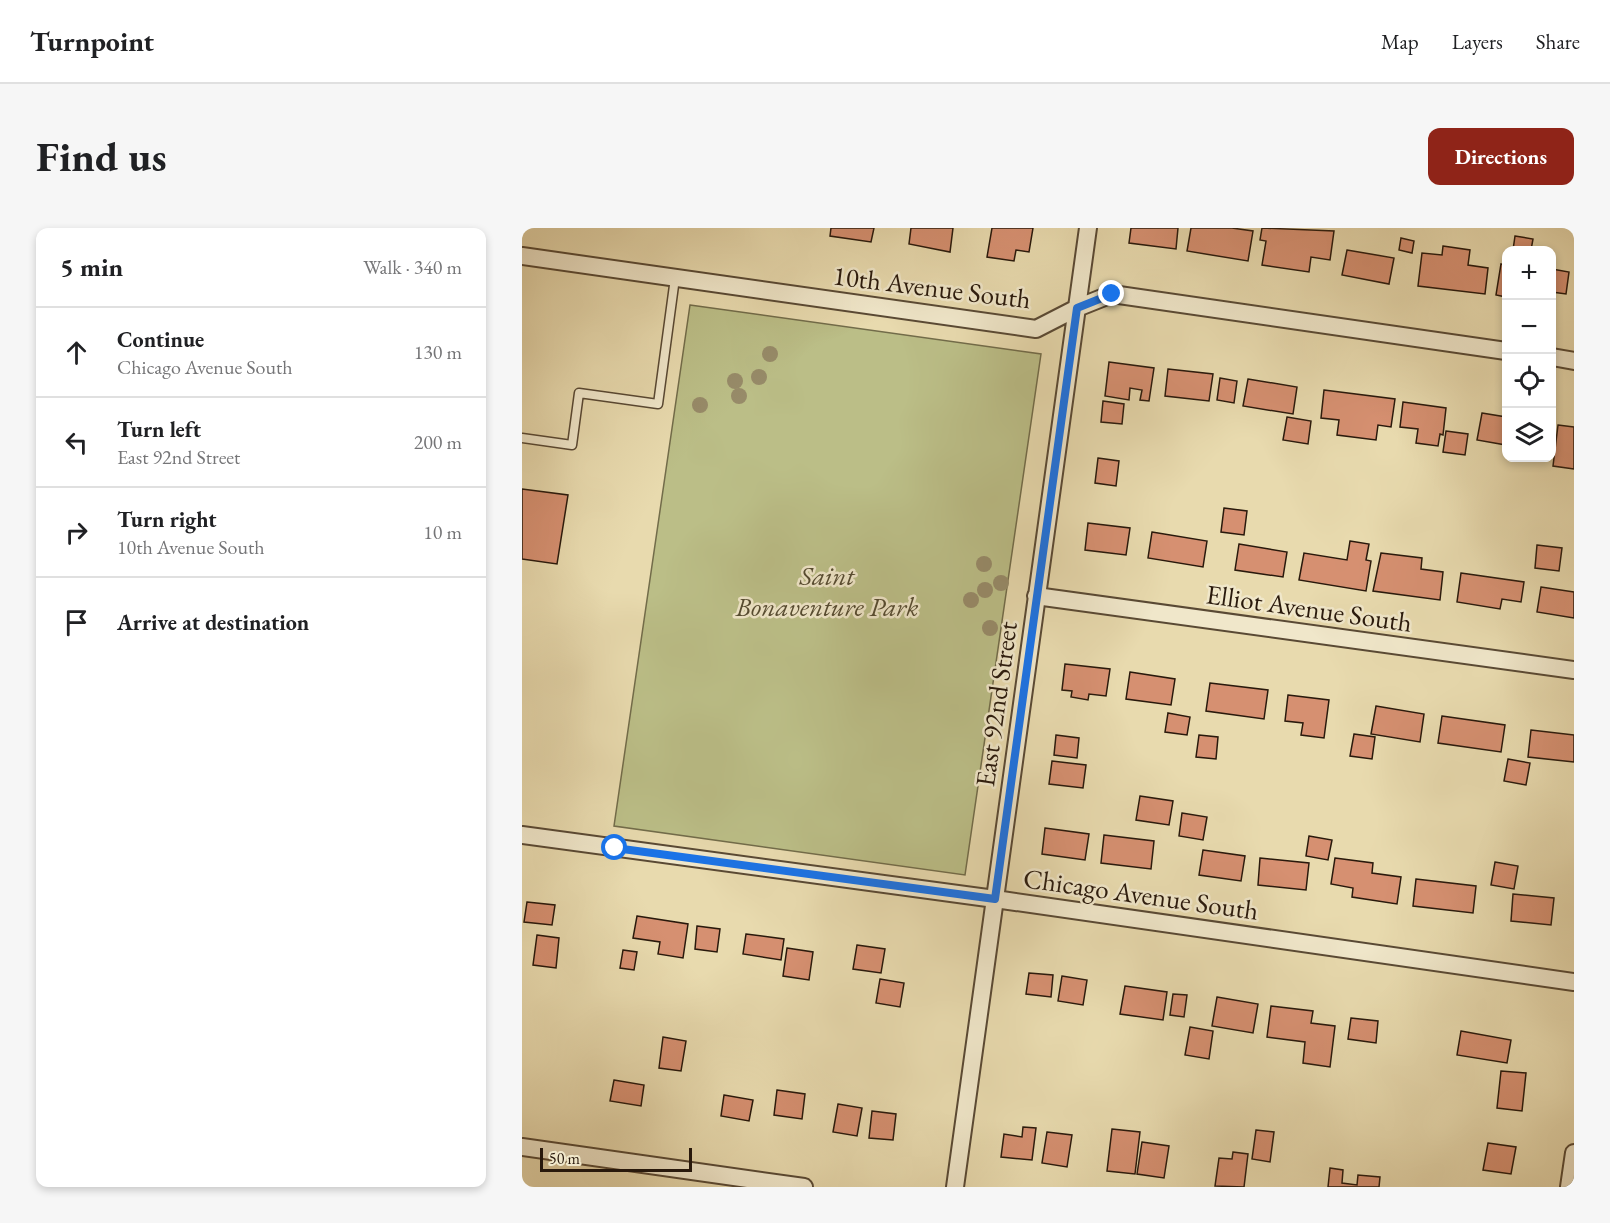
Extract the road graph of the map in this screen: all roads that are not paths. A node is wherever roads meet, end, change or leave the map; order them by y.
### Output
1 (1088, 228) edge
2 (522, 256) edge
3 (675, 278) junction
4 (1077, 308) junction
5 (1502, 350) edge
6 (1556, 358) edge
7 (1574, 361) edge
8 (522, 438) edge
9 (1036, 596) junction
10 (1574, 670) edge
11 (522, 835) edge
12 (995, 899) junction
13 (1574, 982) edge
14 (522, 1147) edge
15 (1574, 1153) edge
16 (804, 1187) edge
17 (955, 1187) edge
18 (1569, 1187) edge

1 - 4 street, East 92nd Street
2 - 3 street, 10th Avenue South
3 - 4 street, 10th Avenue South
3 - 8 lane
4 - 5 street, 10th Avenue South
4 - 9 street, East 92nd Street
6 - 7 street
9 - 10 street, Elliot Avenue South
9 - 12 street, East 92nd Street
11 - 12 street, Chicago Avenue South
12 - 13 street, Chicago Avenue South
12 - 17 street, East 92nd Street
14 - 16 street
15 - 18 street

